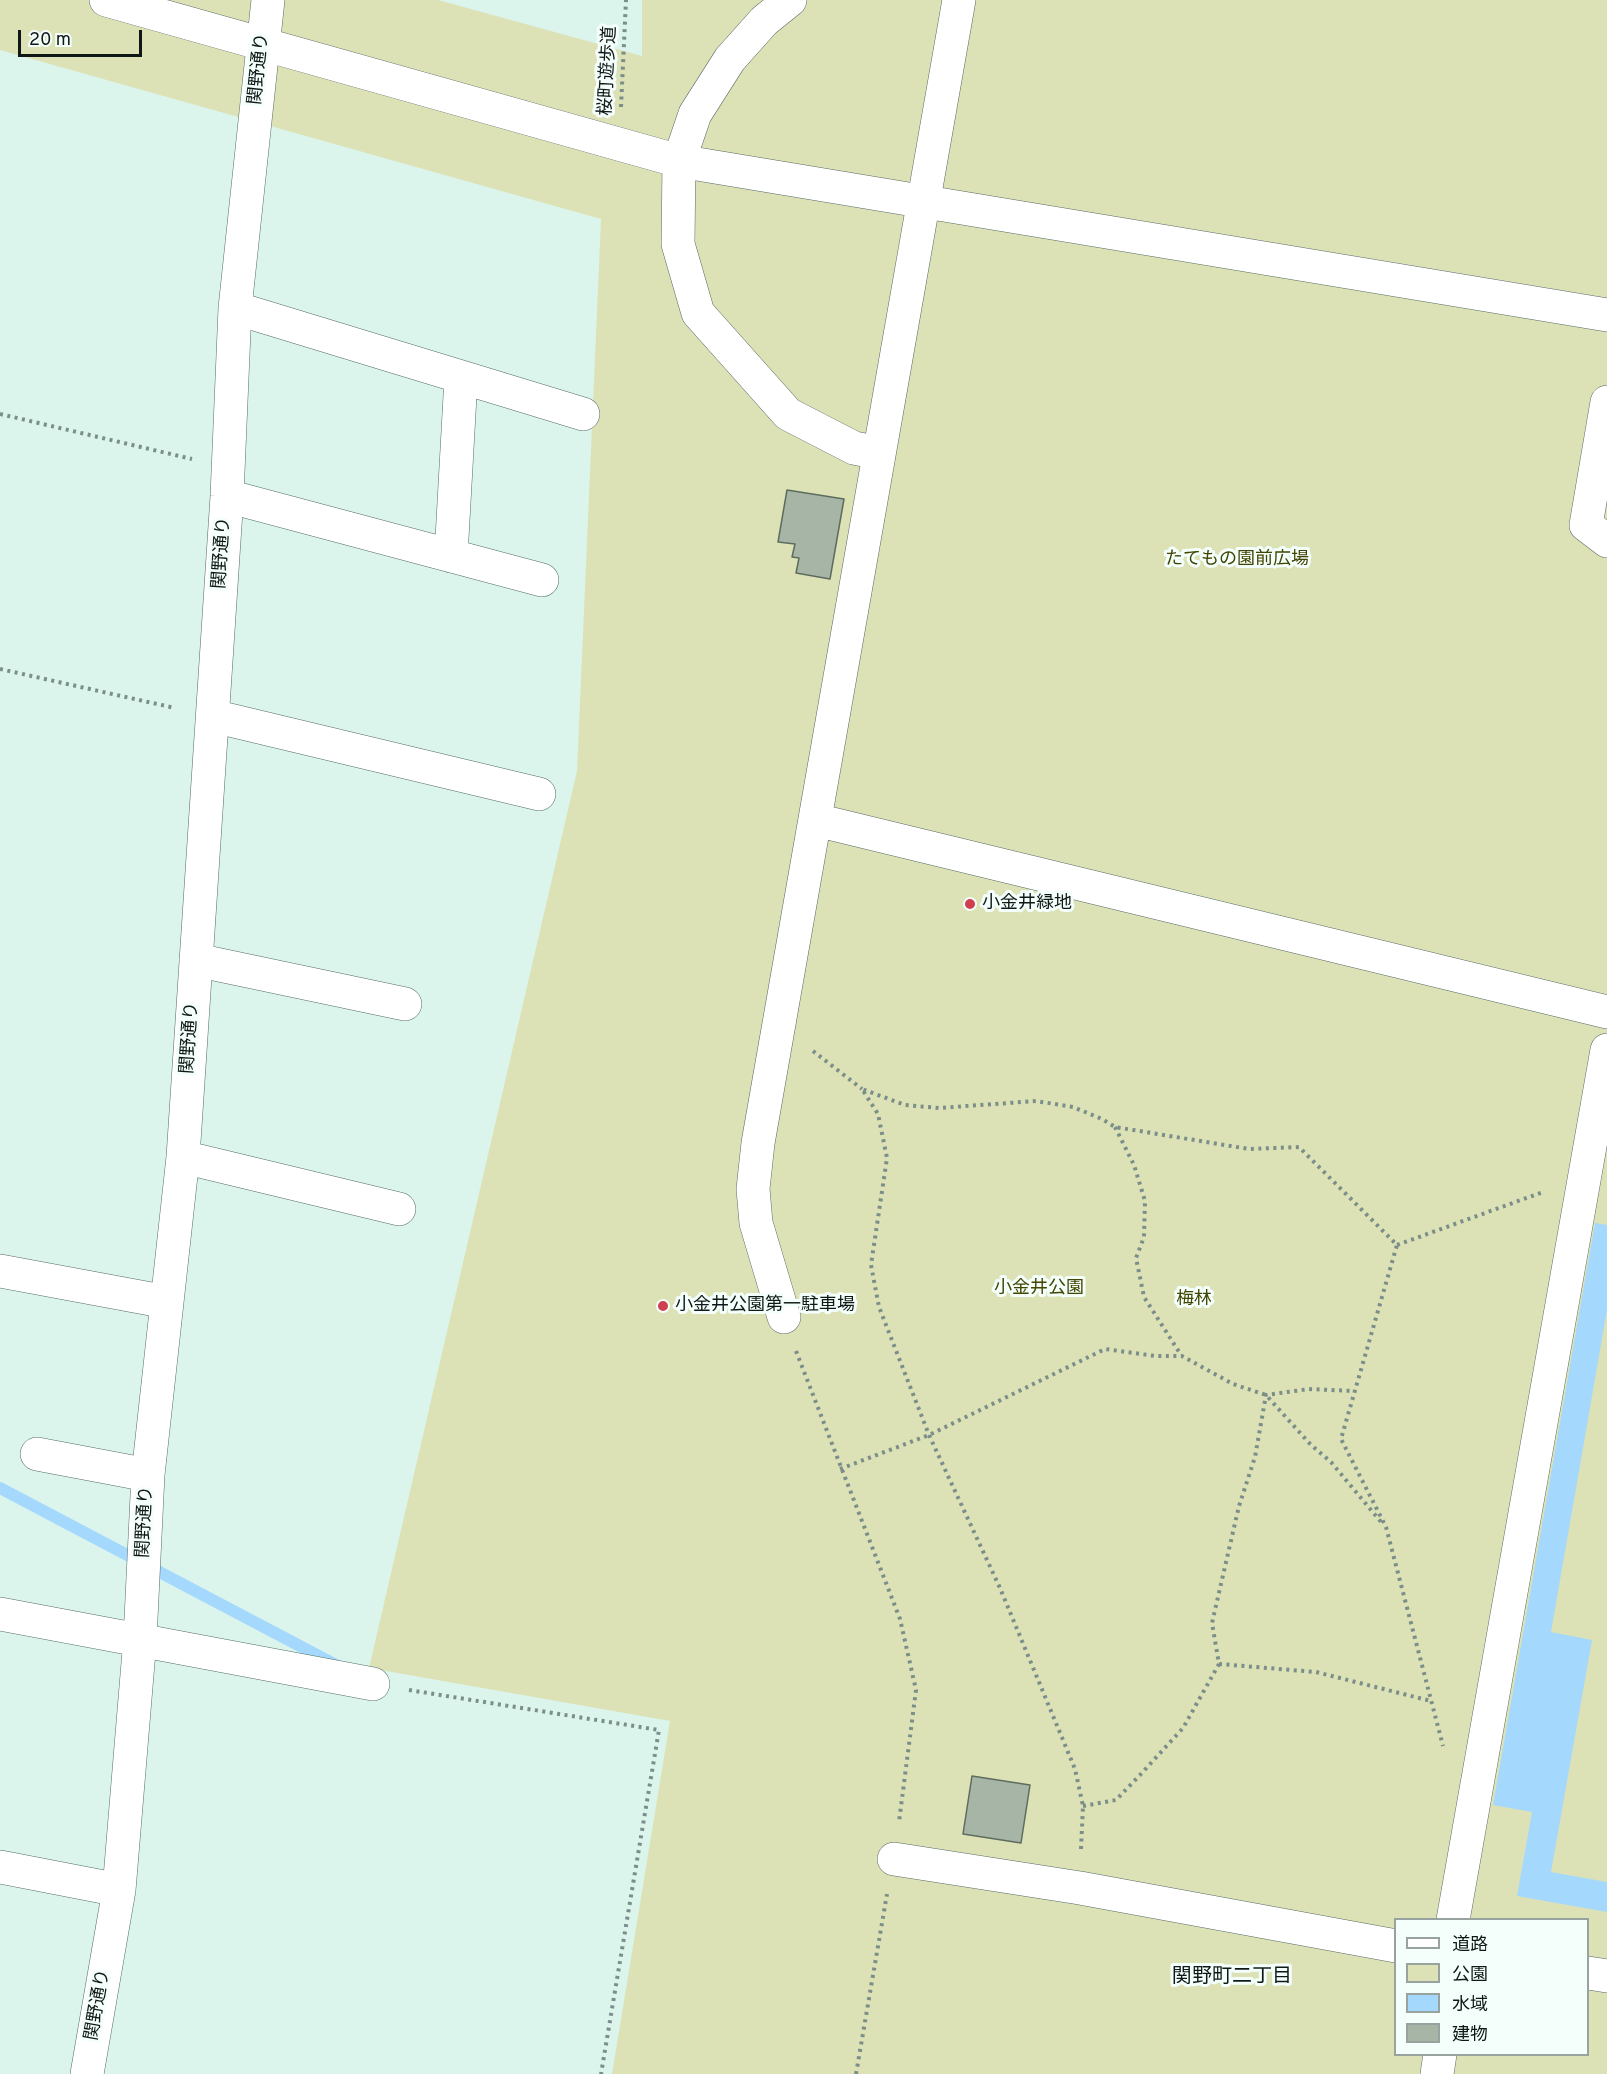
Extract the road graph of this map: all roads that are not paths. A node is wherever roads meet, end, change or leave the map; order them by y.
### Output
1 (106, 0) edge
2 (268, 0) edge
3 (790, 0) edge
4 (959, 0) edge
5 (262, 42) junction
6 (679, 160) junction
7 (923, 201) junction
8 (235, 308) junction
9 (1607, 315) edge
10 (461, 378) junction
11 (1607, 402) edge
12 (583, 414) dead end
13 (879, 453) junction
14 (227, 481) junction
15 (1607, 541) edge
16 (451, 556) junction
17 (542, 580) dead end
18 (213, 716) junction
19 (539, 794) dead end
20 (816, 820) junction
21 (196, 960) junction
22 (405, 1004) dead end
23 (1607, 1012) edge
24 (1607, 1050) edge
25 (183, 1157) junction
26 (399, 1209) dead end
27 (0, 1271) edge
28 (167, 1302) junction
29 (784, 1317) road end
30 (37, 1454) dead end
31 (148, 1475) junction
32 (0, 1614) edge
33 (140, 1639) junction
34 (373, 1684) road end
35 (894, 1859) road end
36 (0, 1867) edge
37 (119, 1890) junction
38 (1453, 1918) edge
39 (1394, 1946) edge
40 (1589, 1973) edge
41 (1607, 1976) edge
42 (1440, 2056) edge
43 (87, 2074) edge
44 (1437, 2074) edge

1 - 5 street
2 - 5 street, 関野通り
3 - 6 street
4 - 7 street
5 - 6 street
5 - 8 street, 関野通り
6 - 7 street
6 - 13 street
7 - 9 street
7 - 13 street
8 - 10 street
8 - 14 street, 関野通り
10 - 12 street
10 - 16 street
11 - 15 street
13 - 20 street
14 - 16 street
14 - 18 street, 関野通り
16 - 17 street
18 - 19 street
18 - 21 street, 関野通り
20 - 23 street
20 - 29 street
21 - 22 street
21 - 25 street, 関野通り
24 - 38 street
25 - 26 street
25 - 28 street, 関野通り
27 - 28 street
28 - 31 street, 関野通り
30 - 31 street
31 - 33 street, 関野通り
32 - 33 street
33 - 34 street
33 - 37 street, 関野通り
35 - 39 street
36 - 37 street
37 - 43 street, 関野通り
40 - 41 street
42 - 44 street

